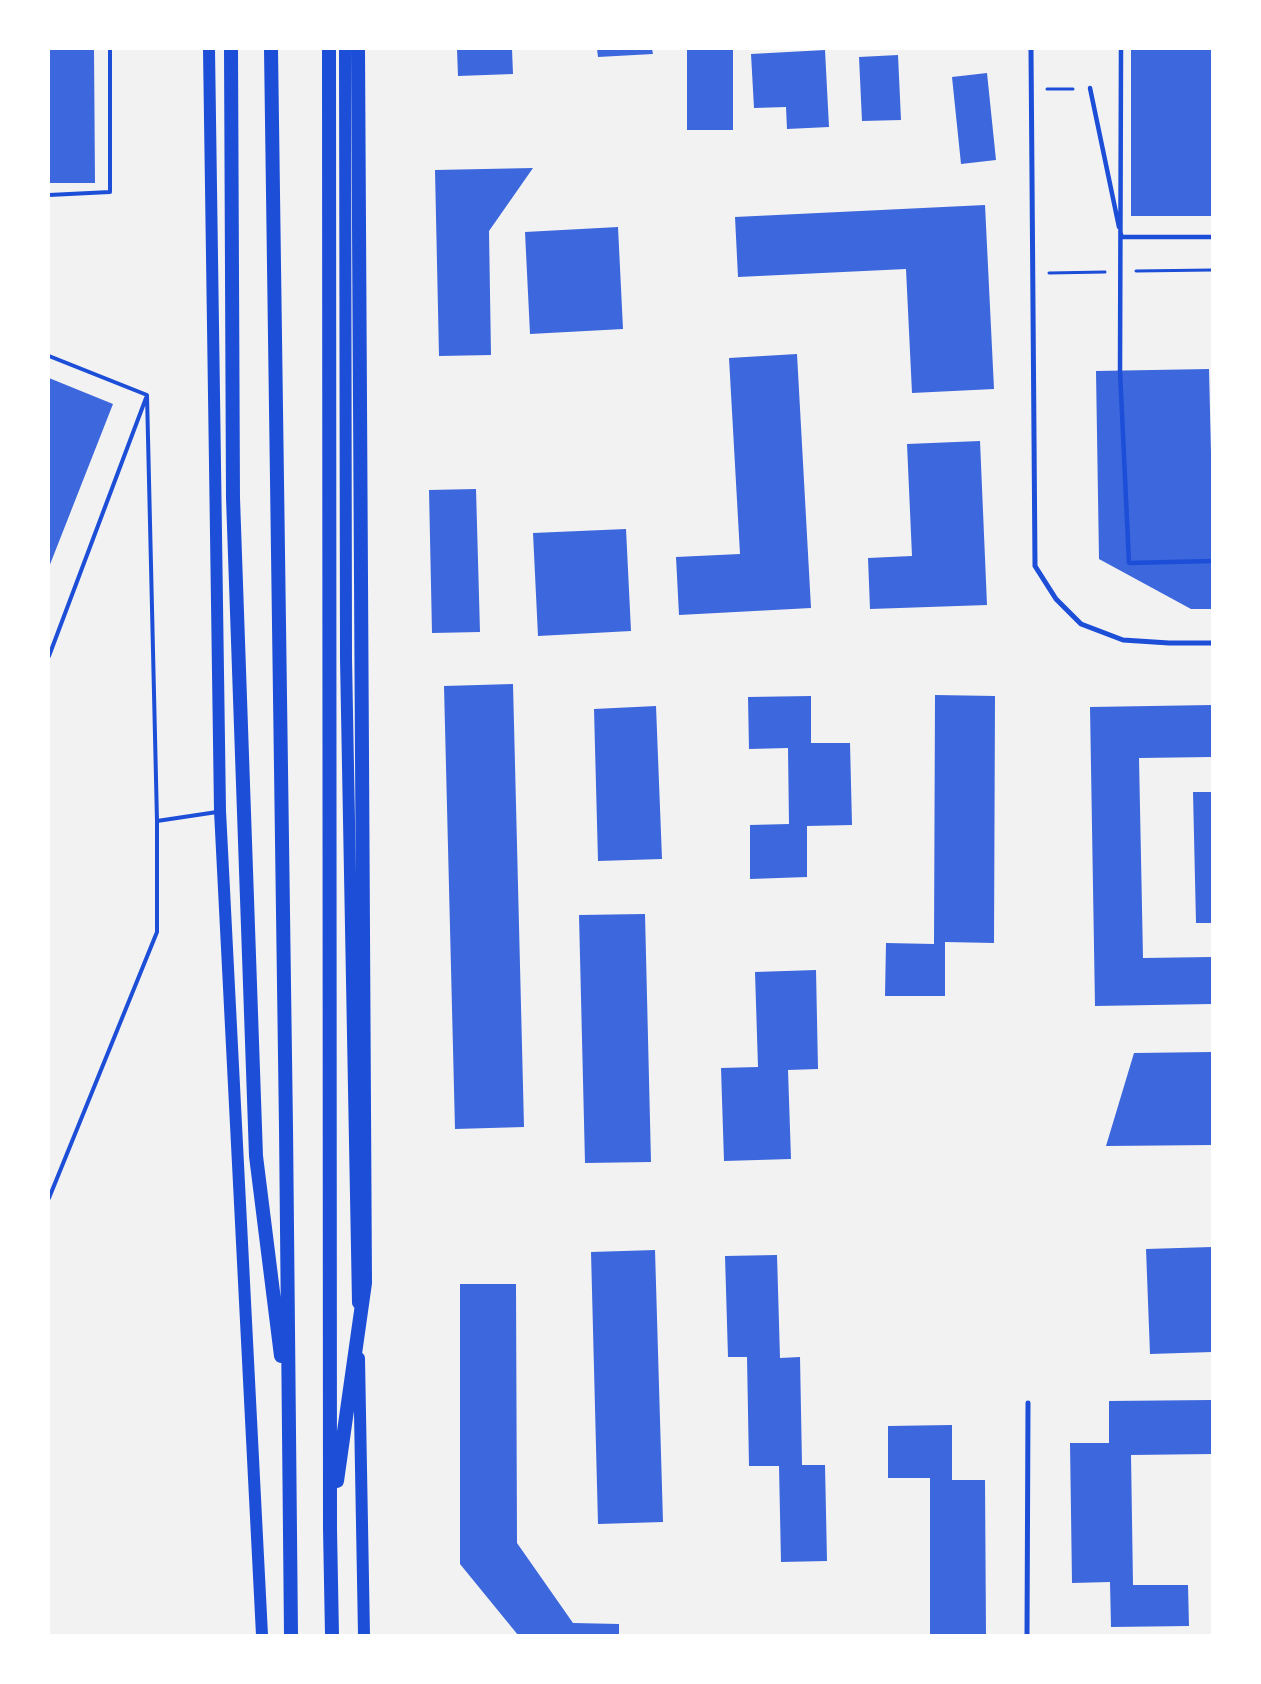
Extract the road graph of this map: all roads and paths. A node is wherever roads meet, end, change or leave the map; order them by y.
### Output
1 (110, 49) edge
2 (209, 49) edge
3 (231, 49) edge
4 (271, 49) edge
5 (329, 49) edge
6 (345, 49) edge
7 (358, 49) edge
8 (1031, 49) edge
9 (1122, 49) edge
10 (1090, 88) joint
11 (1031, 90) junction
12 (49, 195) edge
13 (1121, 237) junction
14 (1212, 237) edge
15 (49, 356) edge
16 (147, 395) junction
17 (1212, 560) edge
18 (1212, 643) edge
19 (49, 656) edge
20 (220, 811) junction
21 (157, 821) junction
22 (49, 1197) edge
23 (1028, 1403) dead end
24 (289, 1423) junction
25 (330, 1529) junction
26 (262, 1635) edge
27 (291, 1635) edge
28 (332, 1635) edge
29 (364, 1635) edge
30 (1027, 1635) edge

1 - 12 lane
2 - 20 main road
3 - 24 highway
4 - 24 highway
5 - 25 highway
6 - 29 main road
7 - 25 highway
8 - 11 street
9 - 13 street
10 - 11 path
10 - 13 street
11 - 18 street
13 - 14 street
13 - 17 street
15 - 16 lane
16 - 19 lane
16 - 21 lane
20 - 21 lane
20 - 26 main road
21 - 22 lane
23 - 30 street
24 - 27 highway
25 - 28 highway

